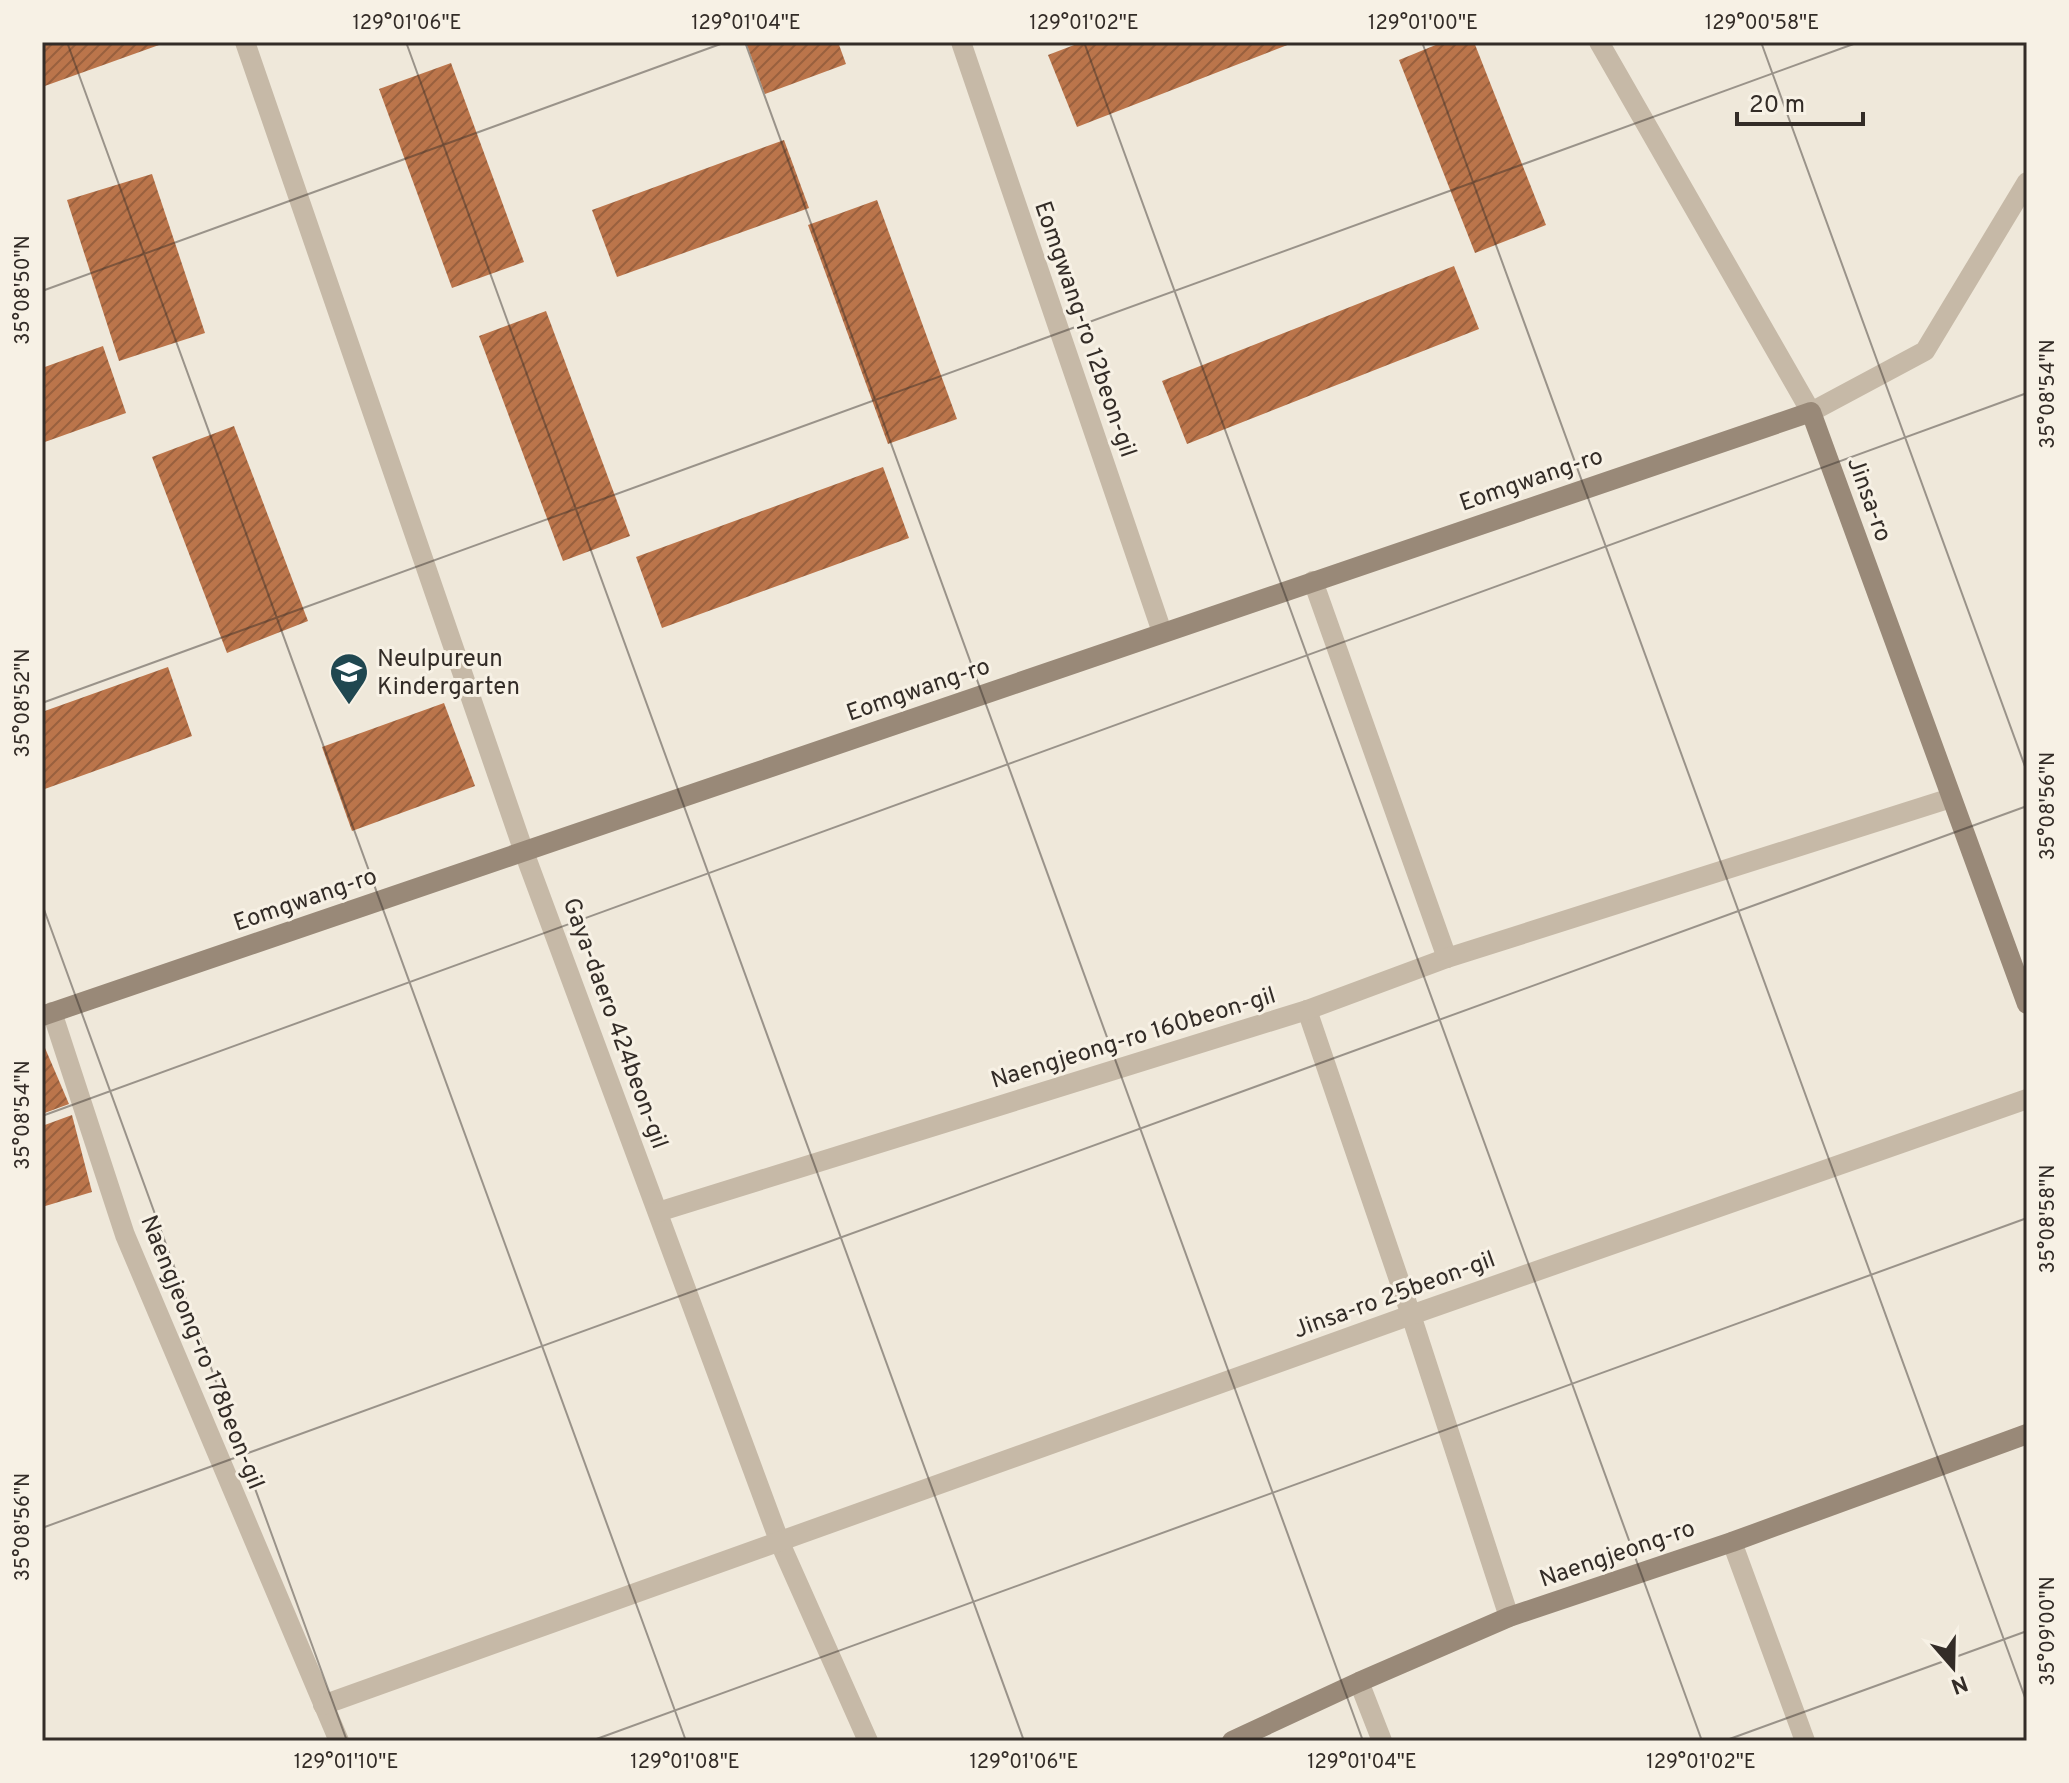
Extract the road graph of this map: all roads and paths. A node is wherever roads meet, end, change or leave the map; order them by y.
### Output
1 (245, 42) edge
2 (961, 42) edge
3 (1599, 42) edge
4 (2027, 182) edge
5 (1811, 412) junction
6 (1313, 581) junction
7 (1162, 632) junction
8 (1951, 798) junction
9 (524, 852) junction
10 (1447, 958) junction
11 (2027, 1004) edge
12 (1307, 1010) junction
13 (47, 1014) edge
14 (2027, 1099) edge
15 (658, 1212) junction
16 (1411, 1315) junction
17 (2027, 1434) edge
18 (1732, 1542) junction
19 (780, 1543) junction
20 (1509, 1617) junction
21 (1359, 1682) junction
22 (323, 1705) junction
23 (339, 1741) edge
24 (868, 1741) edge
25 (1232, 1741) edge
26 (1382, 1741) edge
27 (1805, 1741) edge

1 - 9 street, Gaya-daero 424beon-gil
2 - 7 street, Eomgwang-ro 12beon-gil
3 - 5 street, Jinsa-ro
4 - 5 street
5 - 6 main road, Eomgwang-ro
5 - 8 main road, Jinsa-ro
6 - 7 main road, Eomgwang-ro
6 - 10 street
7 - 9 main road, Eomgwang-ro
8 - 10 street
8 - 11 main road, Jinsa-ro
9 - 13 main road, Eomgwang-ro
9 - 15 street, Gaya-daero 424beon-gil
10 - 12 street
12 - 15 street, Naengjeong-ro 160beon-gil
12 - 16 street, Naengjeong-ro 160beon-gil
13 - 22 street, Naengjeong-ro 178beon-gil
14 - 16 street, Jinsa-ro 25beon-gil
15 - 19 street, Gaya-daero 424beon-gil
16 - 19 street, Jinsa-ro 25beon-gil
16 - 20 street, Naengjeong-ro 160beon-gil
17 - 18 main road, Naengjeong-ro
18 - 20 main road, Naengjeong-ro
18 - 27 street
19 - 22 street
19 - 24 street, Gaya-daero 424beon-gil
20 - 21 main road, Naengjeong-ro
21 - 25 main road, Naengjeong-ro
21 - 26 street
22 - 23 street, Naengjeong-ro 178beon-gil

